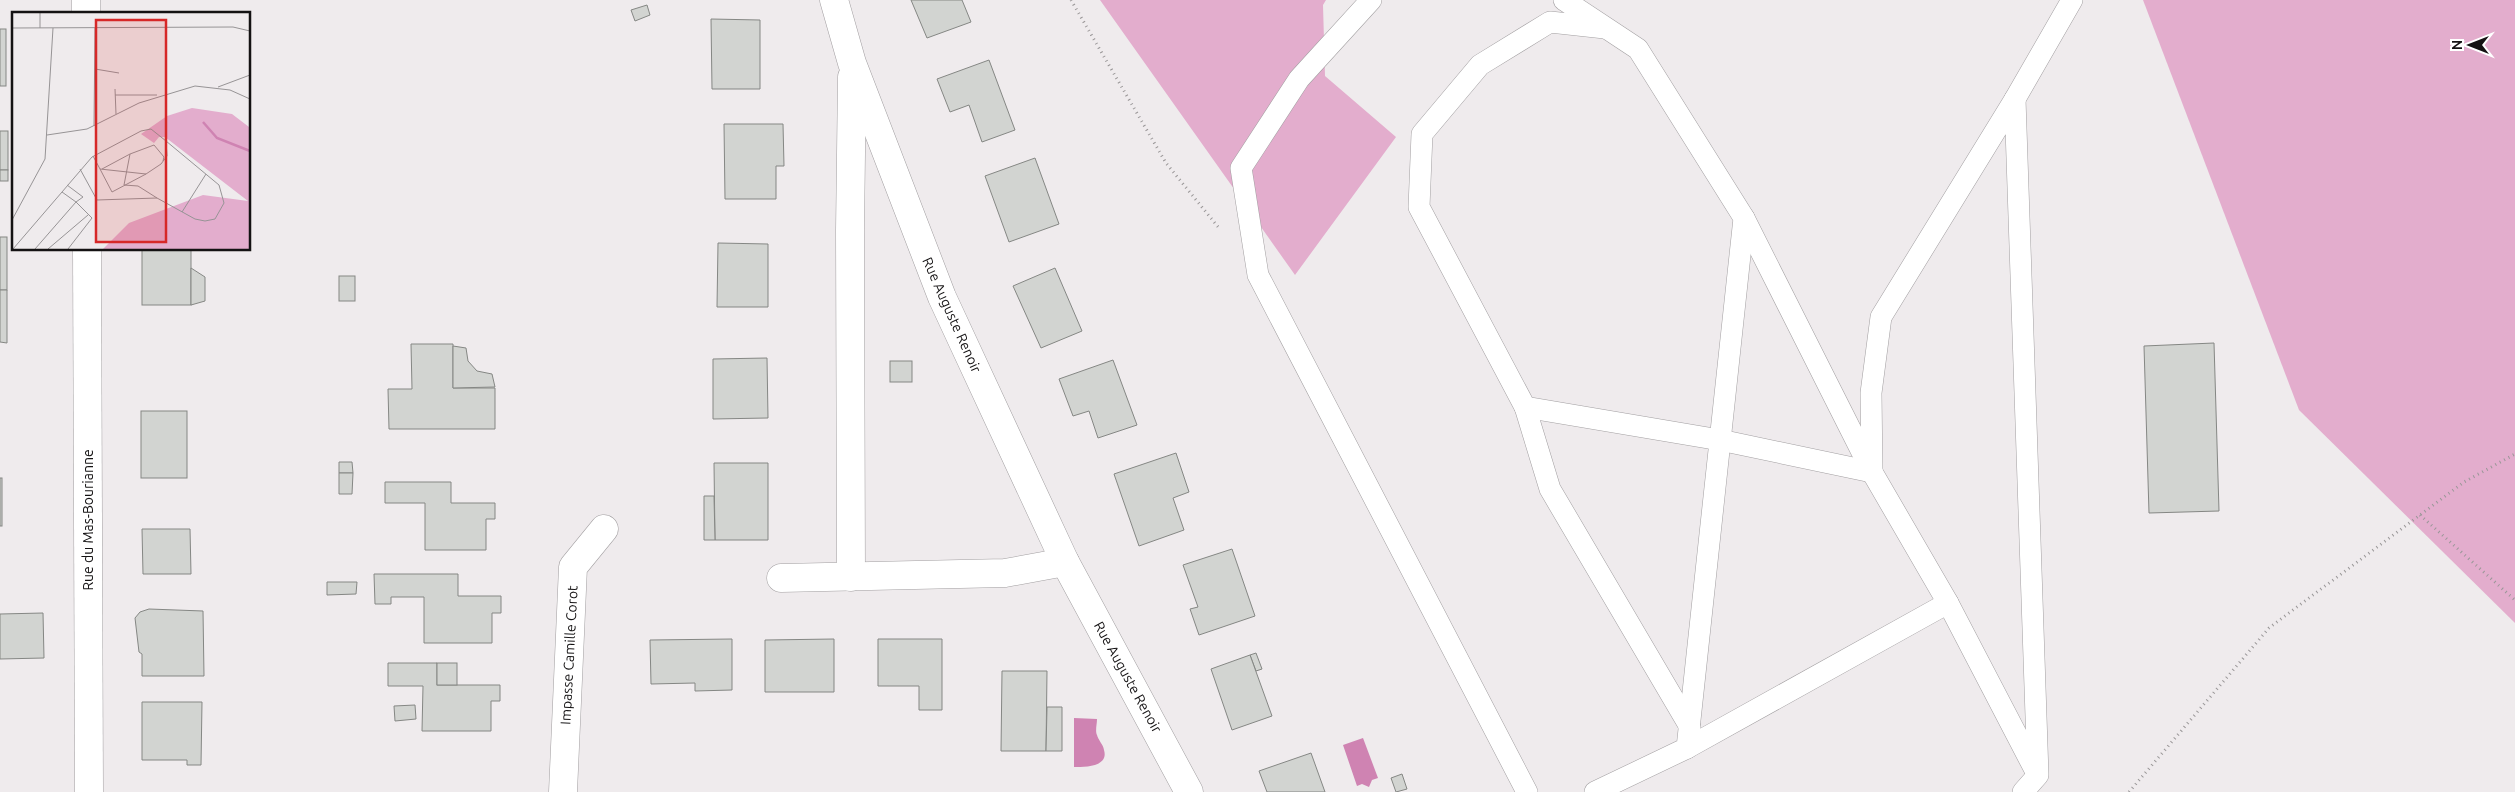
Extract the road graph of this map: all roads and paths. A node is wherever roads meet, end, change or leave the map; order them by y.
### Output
1 (834, 0) edge
2 (1071, 0) edge
3 (1371, 0) edge
4 (1564, 0) edge
5 (2072, 0) edge
6 (1605, 28) junction
7 (852, 63) junction
8 (2015, 99) junction
9 (1744, 218) junction
10 (1221, 230) dead end
11 (87, 250) edge
12 (1525, 407) junction
13 (1720, 440) junction
14 (2515, 454) edge
15 (1872, 472) junction
16 (2420, 515) junction
17 (604, 528) dead end
18 (1065, 562) junction
19 (851, 577) junction
20 (781, 578) dead end
21 (2515, 600) edge
22 (1948, 603) junction
23 (1690, 727) junction
24 (1687, 748) junction
25 (2038, 775) junction
26 (89, 792) edge
27 (563, 792) edge
28 (1189, 792) edge
29 (1527, 792) edge
30 (1595, 792) edge
31 (2023, 792) edge
32 (2129, 792) edge

1 - 7 street, Rue Auguste Renoir
2 - 10 path
3 - 29 lane
4 - 6 lane
5 - 8 lane
6 - 9 lane
6 - 12 lane
7 - 18 street, Rue Auguste Renoir
7 - 19 street, Rue Auguste Renoir
8 - 15 lane
8 - 25 lane
9 - 13 lane
9 - 15 lane
11 - 26 street, Rue du Mas-Bourianne
12 - 13 lane
12 - 23 lane
13 - 15 lane
13 - 23 lane
14 - 16 path
15 - 22 lane
16 - 21 path
16 - 32 path
17 - 27 street, Impasse Camille Corot
18 - 19 street
18 - 28 street, Rue Auguste Renoir
19 - 20 street
22 - 24 lane
22 - 25 lane
23 - 24 lane
24 - 30 lane
25 - 31 lane

